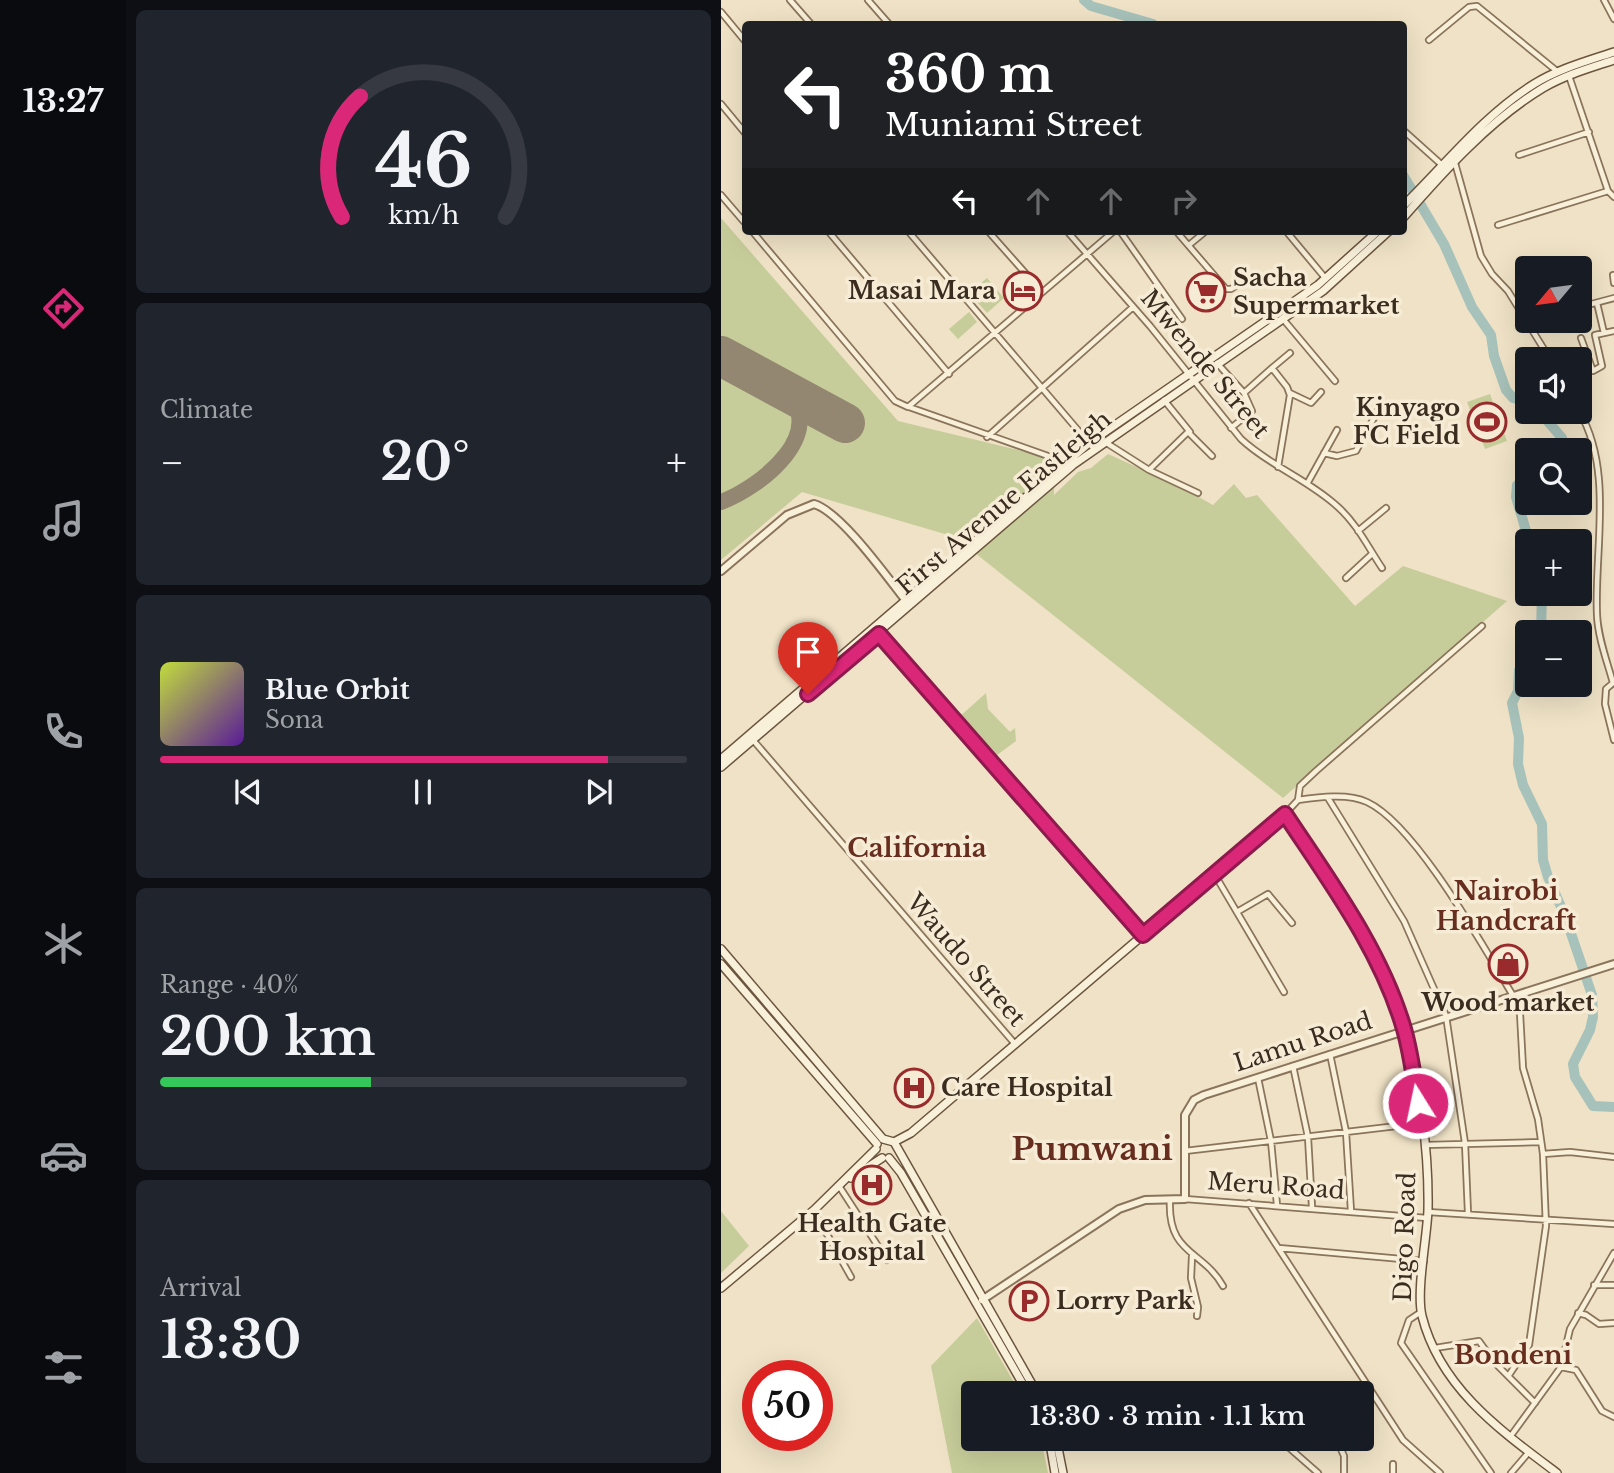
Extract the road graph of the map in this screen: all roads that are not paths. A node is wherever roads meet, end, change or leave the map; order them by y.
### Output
1 (790, 0) edge
2 (868, 0) edge
3 (1604, 0) edge
4 (721, 12) edge
5 (1614, 19) edge
6 (808, 21) edge
7 (886, 21) edge
8 (742, 37) edge
9 (1429, 40) dead end
10 (1614, 51) edge
11 (1614, 60) edge
12 (1558, 72) junction
13 (1569, 76) junction
14 (721, 104) edge
15 (742, 129) edge
16 (1589, 132) junction
17 (1407, 134) edge
18 (1519, 155) dead end
19 (1455, 163) junction
20 (1442, 165) junction
21 (1608, 191) junction
22 (1422, 192) junction
23 (721, 195) edge
24 (1614, 197) edge
25 (1407, 206) edge
26 (742, 220) edge
27 (1498, 225) dead end
28 (755, 235) edge
29 (831, 235) edge
30 (911, 235) edge
31 (992, 235) edge
32 (1070, 235) edge
33 (1110, 235) edge
34 (1123, 235) edge
35 (1180, 235) edge
36 (1201, 235) edge
37 (1289, 235) edge
38 (1374, 235) edge
39 (1385, 235) edge
40 (1189, 245) junction
41 (1088, 255) junction
42 (1253, 275) dead end
43 (1613, 275) edge
44 (1326, 279) junction
45 (1614, 284) edge
46 (1042, 292) junction
47 (1614, 298) edge
48 (1597, 303) junction
49 (1593, 304) edge
50 (1133, 307) junction
51 (1182, 319) dead end
52 (1283, 319) junction
53 (1614, 331) edge
54 (996, 333) junction
55 (1604, 333) junction
56 (1581, 338) dead end
57 (1543, 347) edge
58 (1290, 353) dead end
59 (1217, 363) junction
60 (1272, 368) junction
61 (1186, 373) junction
62 (949, 374) junction
63 (1192, 380) junction
64 (1335, 381) dead end
65 (1042, 387) junction
66 (1321, 392) dead end
67 (1244, 393) junction
68 (1289, 393) junction
69 (1164, 400) junction
70 (1381, 405) dead end
71 (908, 407) junction
72 (1586, 424) edge
73 (1231, 428) junction
74 (1337, 430) dead end
75 (1190, 432) junction
76 (988, 437) junction
77 (1104, 441) junction
78 (1092, 446) junction
79 (1324, 453) junction
80 (1212, 456) dead end
81 (1065, 462) junction
82 (1278, 467) junction
83 (1149, 470) junction
84 (1307, 484) junction
85 (1198, 493) dead end
86 (1386, 508) dead end
87 (1358, 531) junction
88 (1373, 554) junction
89 (1381, 568) dead end
90 (721, 571) edge
91 (1346, 578) dead end
92 (906, 601) junction
93 (1482, 626) dead end
94 (879, 634) junction
95 (753, 740) junction
96 (1614, 740) edge
97 (721, 759) edge
98 (721, 767) edge
99 (1328, 798) junction
100 (1298, 800) junction
101 (1285, 814) junction
102 (1215, 875) junction
103 (1237, 912) junction
104 (1292, 923) dead end
105 (1143, 935) junction
106 (721, 949) edge
107 (721, 964) edge
108 (1614, 964) edge
109 (1284, 992) dead end
110 (1515, 993) junction
111 (762, 994) junction
112 (754, 1002) junction
113 (1447, 1016) junction
114 (1404, 1030) junction
115 (1015, 1044) junction
116 (1330, 1054) junction
117 (1293, 1066) junction
118 (1258, 1078) junction
119 (1422, 1123) junction
120 (1346, 1132) junction
121 (1308, 1137) junction
122 (1271, 1141) junction
123 (1541, 1142) junction
124 (1465, 1143) junction
125 (879, 1144) junction
126 (1426, 1144) junction
127 (895, 1145) junction
128 (1185, 1151) junction
129 (1543, 1154) junction
130 (1614, 1157) edge
131 (886, 1158) junction
132 (839, 1186) junction
133 (1170, 1199) junction
134 (1185, 1199) junction
135 (1249, 1203) junction
136 (1277, 1205) junction
137 (1312, 1208) junction
138 (814, 1210) junction
139 (1351, 1211) junction
140 (1468, 1213) junction
141 (1428, 1215) junction
142 (1545, 1218) junction
143 (1614, 1224) edge
144 (1278, 1248) junction
145 (1614, 1253) edge
146 (1192, 1256) junction
147 (887, 1260) dead end
148 (1425, 1261) junction
149 (852, 1277) dead end
150 (1593, 1285) junction
151 (1223, 1286) dead end
152 (1614, 1286) edge
153 (721, 1288) edge
154 (982, 1300) junction
155 (1421, 1312) junction
156 (1578, 1313) junction
157 (1197, 1316) dead end
158 (1614, 1323) edge
159 (1435, 1348) junction
160 (1561, 1367) junction
161 (1509, 1375) junction
162 (1021, 1381) edge
163 (1030, 1381) edge
164 (1535, 1403) junction
165 (1614, 1417) edge
166 (1510, 1437) junction
167 (1051, 1451) edge
168 (1059, 1451) edge
169 (1293, 1451) edge
170 (1342, 1451) edge
171 (1529, 1452) junction
172 (1393, 1464) dead end
173 (1555, 1472) edge
174 (1055, 1473) edge
175 (1063, 1473) edge
176 (1318, 1473) edge
177 (1344, 1473) edge
178 (1393, 1473) edge
179 (1440, 1473) edge
180 (1491, 1473) edge
181 (1511, 1473) edge

1 - 6 street
2 - 7 street
3 - 5 street
4 - 8 street
9 - 12 street
10 - 12 main road
11 - 13 main road
12 - 20 main road
13 - 16 street
13 - 19 main road
14 - 15 street
16 - 18 street
16 - 21 street
17 - 20 street
19 - 22 main road
19 - 57 street
20 - 22 main road
21 - 24 street
21 - 27 street
22 - 25 main road
23 - 26 street
28 - 71 street
29 - 62 street
30 - 54 street
31 - 46 street
32 - 41 street, Mwende Street
33 - 41 street
34 - 51 street
35 - 40 street
36 - 40 street
37 - 44 street
38 - 44 main road, First Avenue Eastleigh
39 - 52 main road, First Avenue Eastleigh
40 - 42 street
41 - 46 street
41 - 50 street, Mwende Street
43 - 45 street
44 - 61 main road, First Avenue Eastleigh
46 - 54 street
47 - 48 street
48 - 49 street
48 - 55 street
50 - 61 street, Mwende Street
50 - 65 street
52 - 59 main road, First Avenue Eastleigh
52 - 64 street
53 - 55 street
54 - 62 street
54 - 65 street
55 - 56 street
58 - 60 street
59 - 63 main road, First Avenue Eastleigh
59 - 67 street
60 - 67 street
60 - 68 street
61 - 63 street, Mwende Street
61 - 78 main road, First Avenue Eastleigh
62 - 71 street
63 - 69 main road, First Avenue Eastleigh
63 - 73 street, Mwende Street
65 - 76 street
65 - 78 street
66 - 68 street
67 - 73 street
68 - 82 street
69 - 75 street
69 - 77 main road, First Avenue Eastleigh
70 - 79 street
71 - 76 street
72 - 96 street
73 - 82 street, Mwende Street
74 - 79 street
75 - 80 street
75 - 83 street
76 - 81 street
77 - 78 main road, First Avenue Eastleigh
77 - 83 street
78 - 81 main road, First Avenue Eastleigh
78 - 94 main road, First Avenue Eastleigh
79 - 84 street
81 - 92 main road, First Avenue Eastleigh
82 - 84 street, Mwende Street
83 - 85 street
84 - 87 street, Mwende Street
86 - 87 street
87 - 88 street, Mwende Street
88 - 89 street, Mwende Street
88 - 91 street
90 - 92 street
92 - 97 main road, First Avenue Eastleigh
93 - 100 street
94 - 95 main road, First Avenue Eastleigh
94 - 105 street
95 - 98 main road, First Avenue Eastleigh
95 - 115 street, Waudo Street
99 - 100 street
99 - 110 street
99 - 113 street
100 - 101 street
101 - 102 main road
101 - 114 main road, Digo Road
102 - 103 street
102 - 105 main road
103 - 104 street
103 - 109 street
105 - 115 main road
106 - 111 main road
107 - 112 main road
108 - 110 street, Lamu Road
110 - 113 street, Lamu Road
110 - 123 street
111 - 112 main road
111 - 125 main road
112 - 125 main road
113 - 114 street, Lamu Road
113 - 124 street
114 - 116 street, Lamu Road
114 - 119 main road, Digo Road
115 - 127 main road
116 - 117 street, Lamu Road
116 - 120 street
117 - 118 street, Lamu Road
117 - 121 street
118 - 122 street
118 - 128 street, Lamu Road
119 - 120 street
119 - 126 main road, Digo Road
120 - 121 street
120 - 139 street
121 - 122 street
121 - 137 street
122 - 128 street
122 - 136 street
123 - 124 street
123 - 129 street
124 - 126 street
124 - 140 street
125 - 127 main road
125 - 131 main road
125 - 132 main road
126 - 141 main road, Digo Road
127 - 131 main road
127 - 154 main road
128 - 134 street
129 - 130 street
129 - 142 street
131 - 132 main road
131 - 162 main road
132 - 138 main road
132 - 147 street
133 - 134 street, Meru Road
133 - 146 street
133 - 154 street, Meru Road
134 - 135 street, Meru Road
135 - 136 street, Meru Road
135 - 144 street
136 - 137 street, Meru Road
137 - 139 street, Meru Road
138 - 149 street
138 - 153 main road
139 - 141 street, Meru Road
140 - 141 street, Meru Road
140 - 142 street, Meru Road
141 - 148 main road, Digo Road
142 - 143 street, Meru Road
142 - 161 street
144 - 148 street
144 - 179 street
145 - 150 street
146 - 151 street
146 - 157 street
148 - 155 main road, Digo Road
150 - 152 street
150 - 156 street
154 - 163 main road
155 - 159 main road, Digo Road
155 - 180 street
156 - 158 street
156 - 160 street
159 - 161 street
159 - 166 main road, Digo Road
160 - 164 street
160 - 165 street
161 - 164 street
164 - 166 street
166 - 171 main road, Digo Road
167 - 174 main road
168 - 175 main road
169 - 176 street
170 - 177 street
171 - 173 main road, Digo Road
171 - 181 street
172 - 178 street

